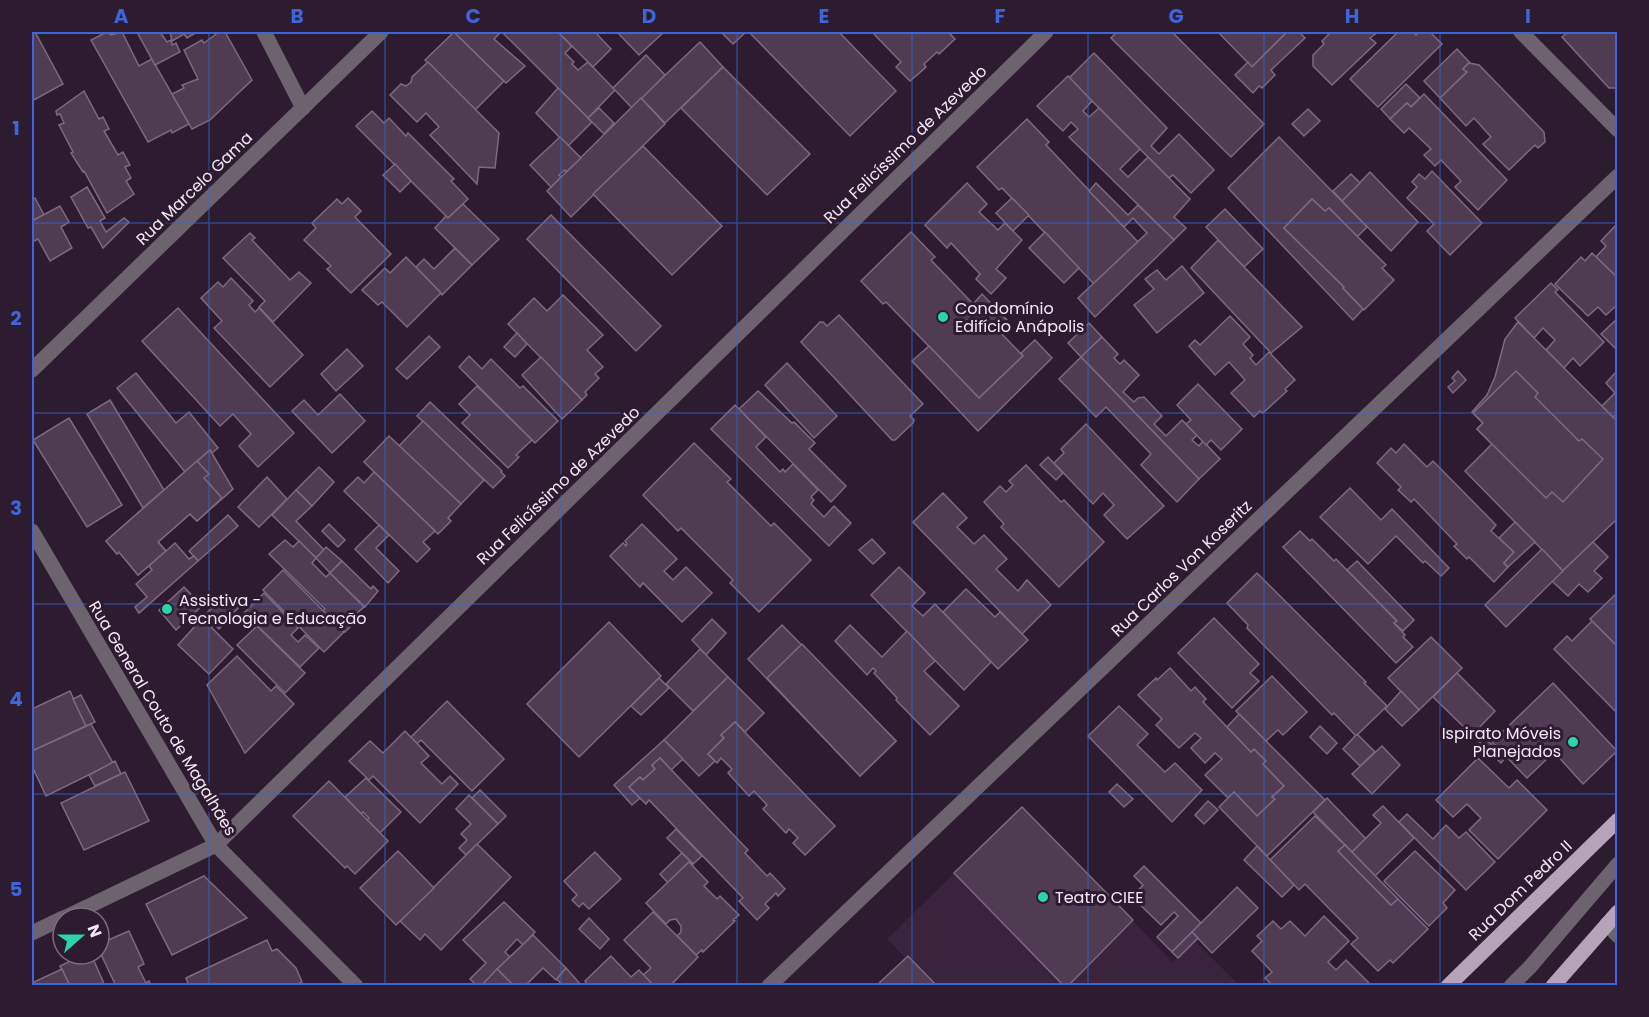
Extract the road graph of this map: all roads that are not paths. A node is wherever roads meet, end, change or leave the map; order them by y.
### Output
1 (264, 32) edge
2 (381, 32) edge
3 (1046, 32) edge
4 (1521, 32) edge
5 (303, 108) junction
6 (1617, 130) edge
7 (1617, 176) edge
8 (32, 370) edge
9 (32, 531) edge
10 (1617, 820) edge
11 (216, 846) junction
12 (1617, 864) edge
13 (88, 906) edge
14 (1617, 912) edge
15 (51, 924) edge
16 (1607, 924) junction
17 (32, 933) edge
18 (1617, 936) edge
19 (356, 986) edge
20 (769, 986) edge
21 (1448, 986) edge
22 (1511, 986) edge
23 (1553, 986) edge

1 - 5 street
2 - 5 street, Rua Marcelo Gama
3 - 11 street, Rua Felicíssimo de Azevedo
4 - 6 street
5 - 8 street, Rua Marcelo Gama
7 - 20 street, Rua Carlos Von Koseritz
9 - 11 street, Rua General Couto de Magalhães
10 - 21 main road, Rua Dom Pedro II
11 - 13 street, Rua Felicíssimo de Azevedo
11 - 19 street, Rua General Couto de Magalhães
12 - 22 street
14 - 16 main road
15 - 17 street, Rua Felicíssimo de Azevedo
16 - 18 street
16 - 23 main road

